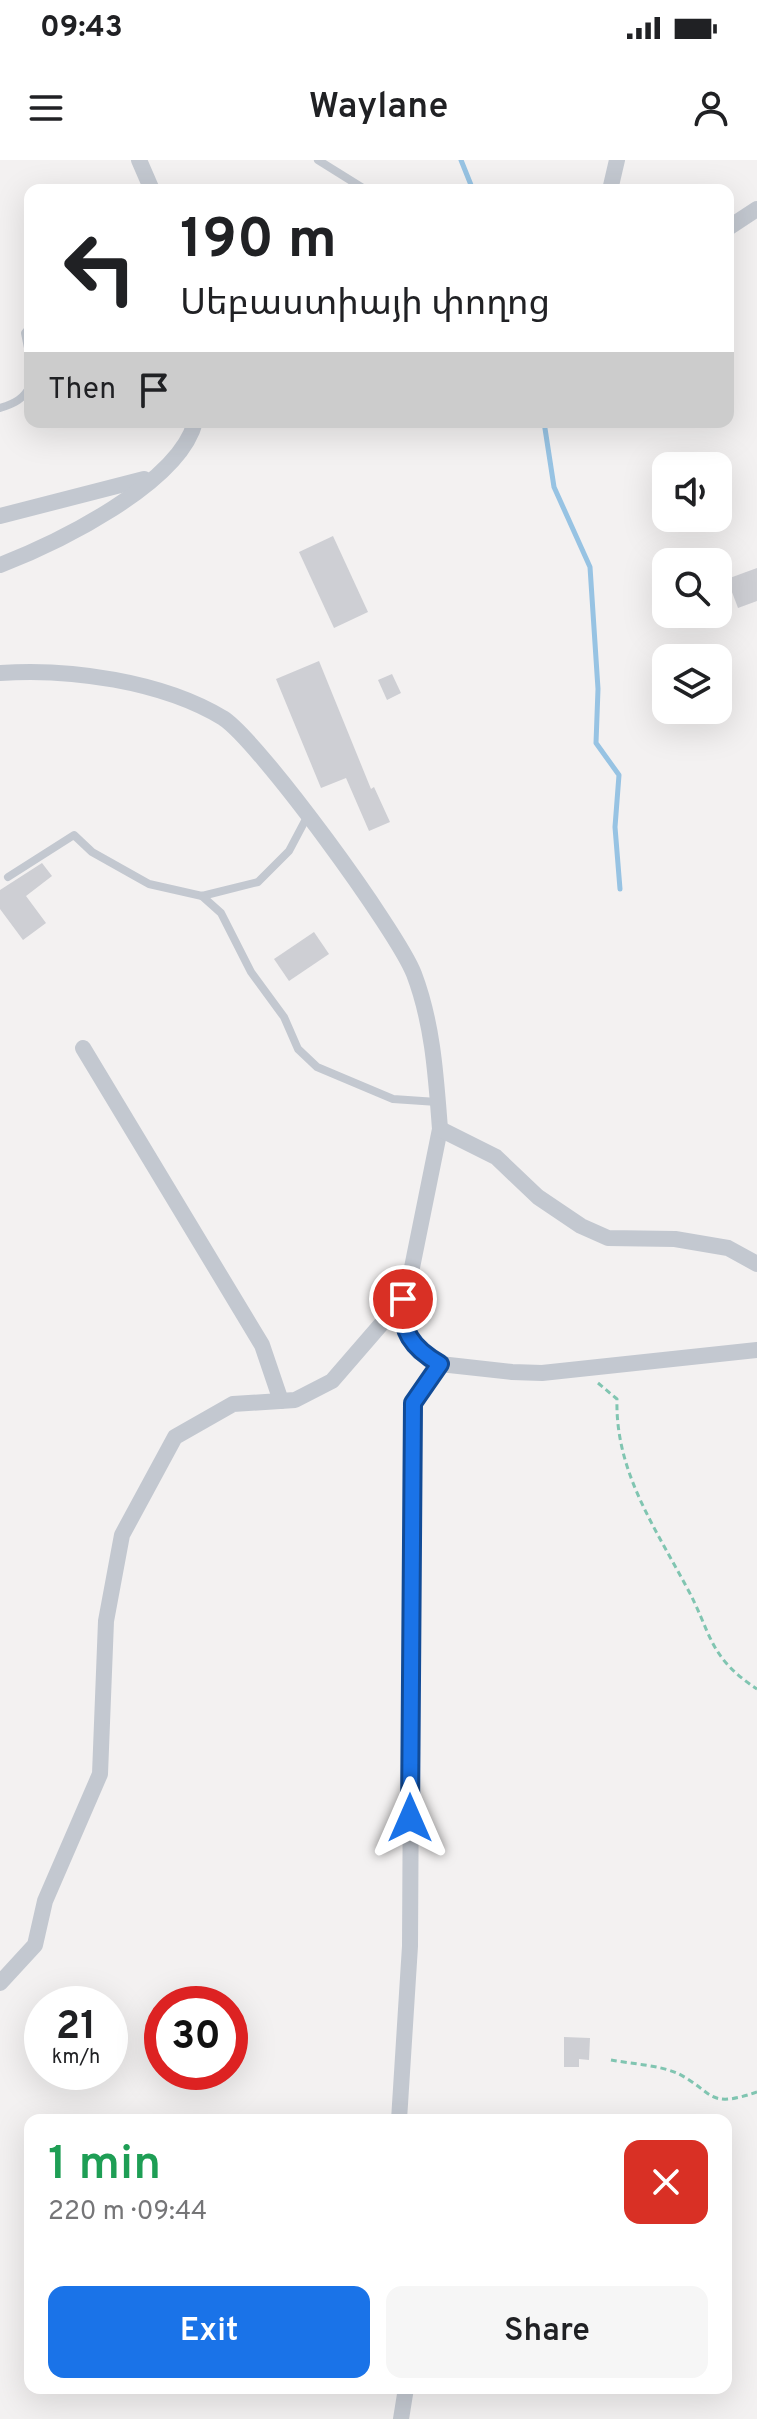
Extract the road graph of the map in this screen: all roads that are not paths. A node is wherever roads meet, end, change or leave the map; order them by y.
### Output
1 (139, 160) edge
2 (318, 160) edge
3 (617, 160) edge
4 (149, 184) edge
5 (356, 184) edge
6 (611, 184) edge
7 (757, 209) edge
8 (734, 224) edge
9 (24, 395) edge
10 (0, 408) edge
11 (193, 428) edge
12 (154, 477) junction
13 (0, 516) edge
14 (0, 565) edge
15 (0, 673) edge
16 (307, 817) junction
17 (8, 877) dead end
18 (202, 896) junction
19 (83, 1048) dead end
20 (437, 1102) junction
21 (440, 1129) junction
22 (757, 1264) edge
23 (403, 1299) junction
24 (757, 1350) edge
25 (440, 1364) junction
26 (281, 1401) junction
27 (0, 1983) edge
28 (399, 2114) edge
29 (405, 2394) edge
30 (401, 2419) edge

1 - 4 street
2 - 5 lane
3 - 6 street
7 - 8 street
9 - 10 lane
11 - 12 street
12 - 13 street
12 - 14 street
15 - 16 street
16 - 18 lane
16 - 20 street
17 - 18 lane
18 - 20 lane
19 - 26 street
20 - 21 street
21 - 22 street
21 - 23 street
23 - 25 street
23 - 26 street
24 - 25 street
25 - 28 street
26 - 27 street
29 - 30 street

